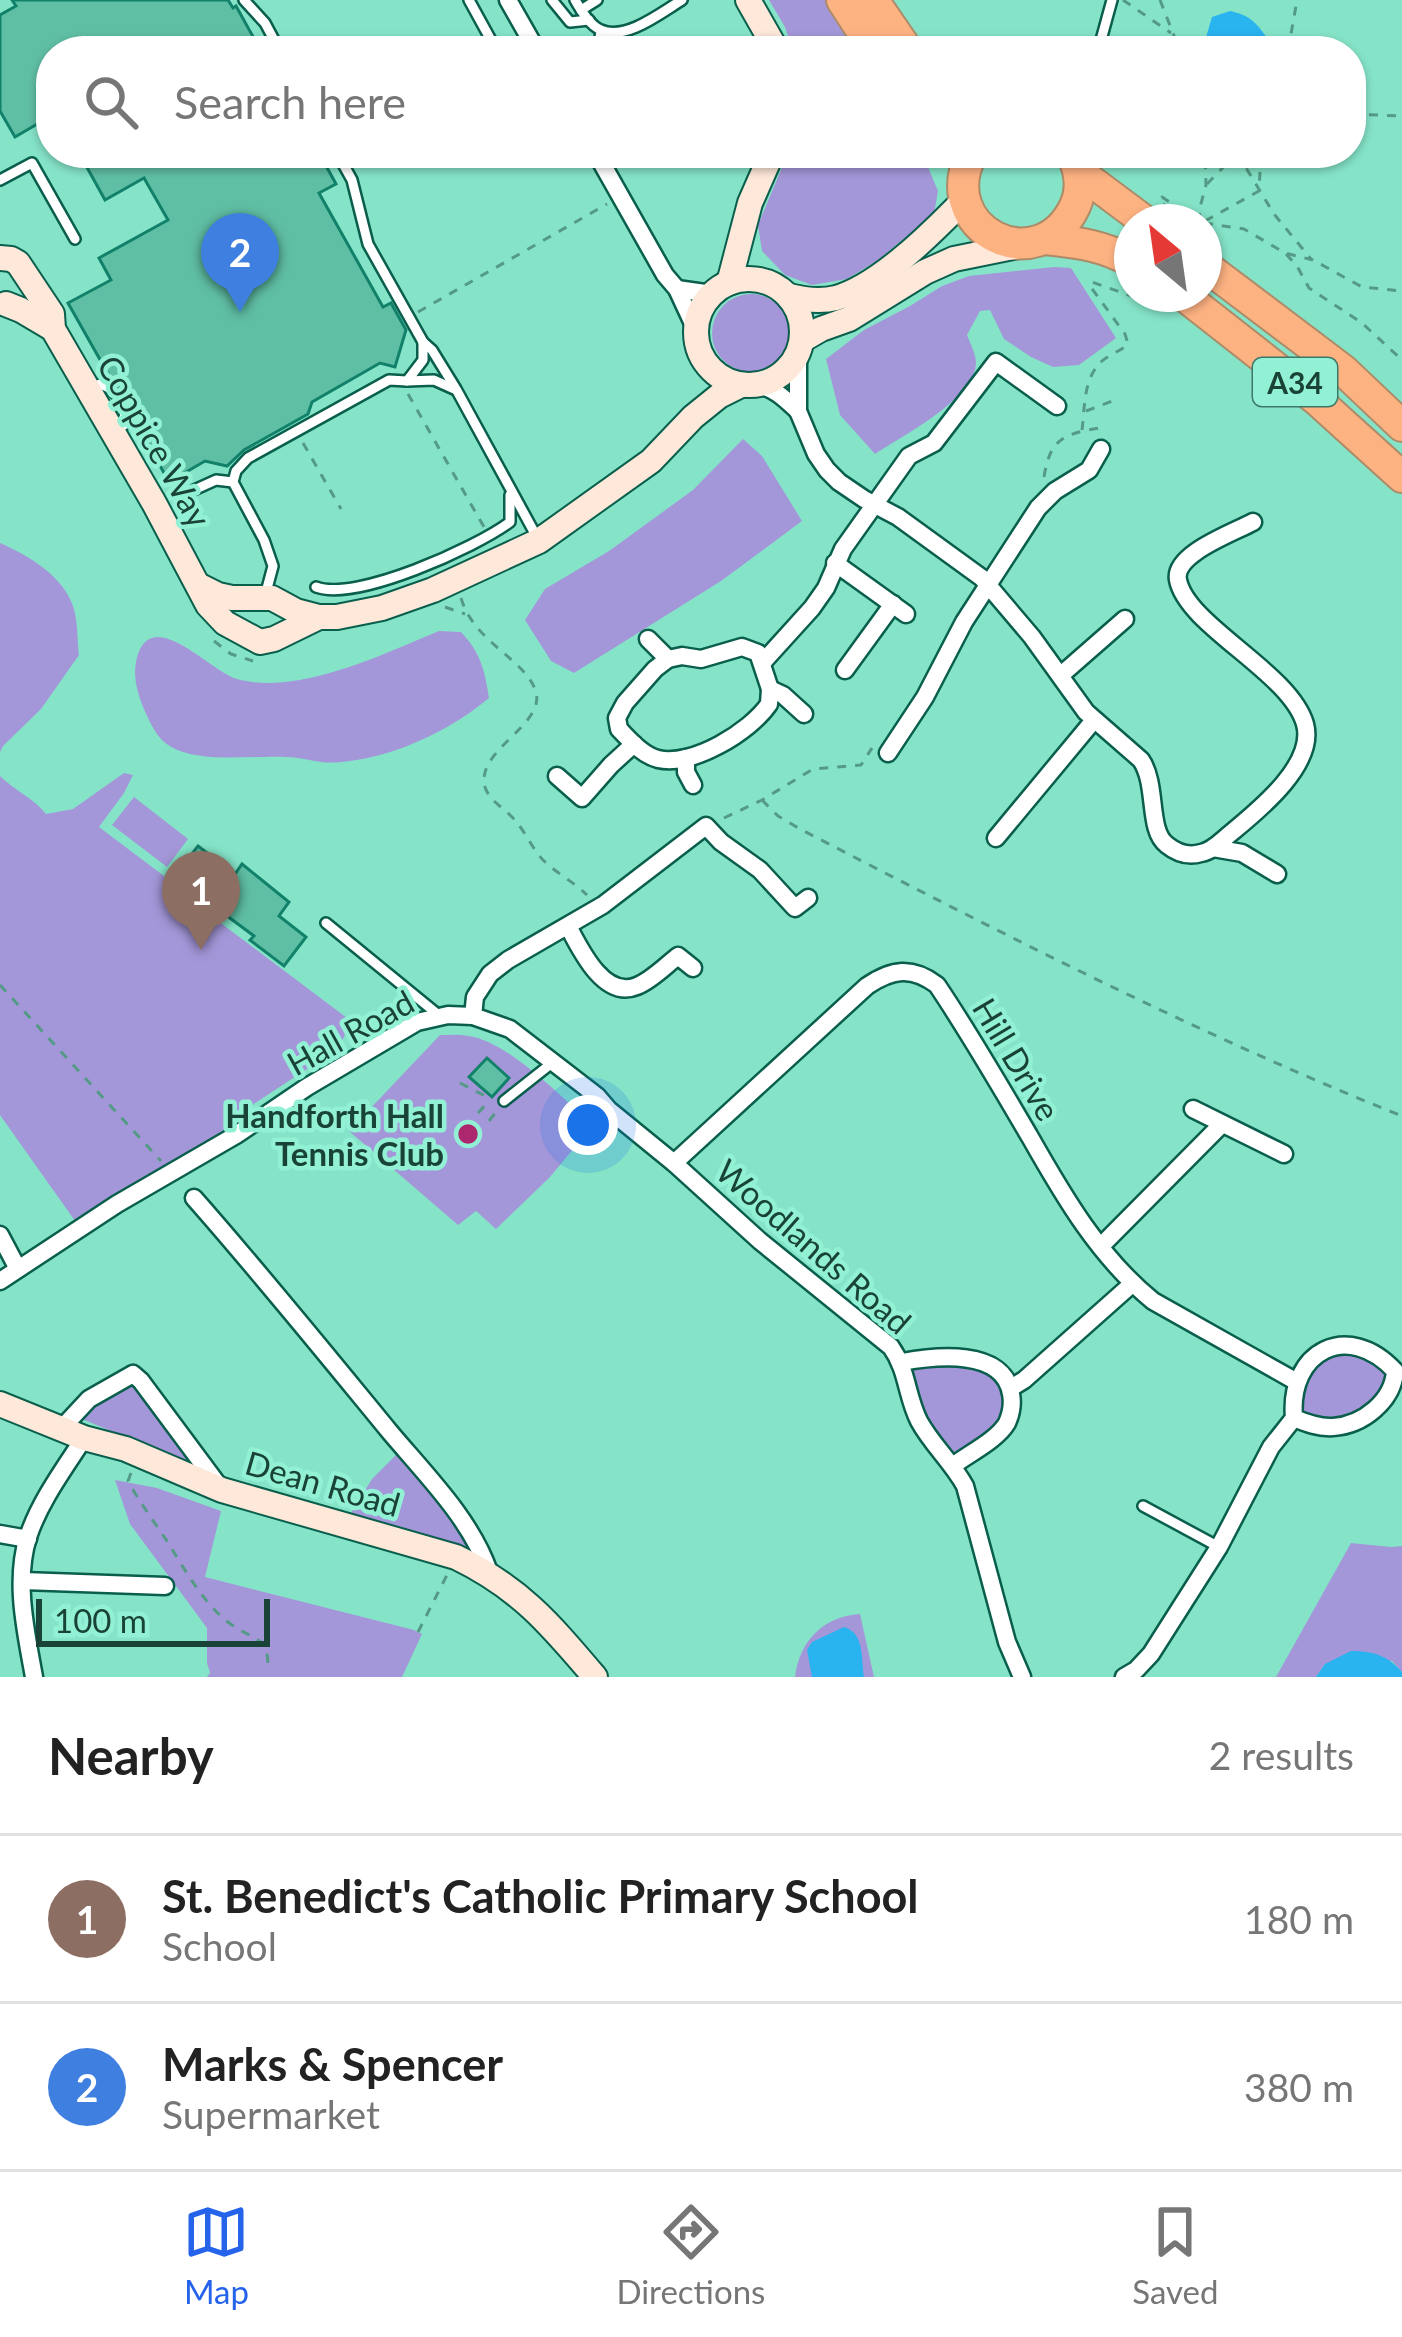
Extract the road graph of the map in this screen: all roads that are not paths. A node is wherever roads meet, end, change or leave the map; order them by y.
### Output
1 (244, 0) edge
2 (469, 0) edge
3 (508, 0) edge
4 (552, 0) edge
5 (597, 0) edge
6 (748, 0) edge
7 (842, 0) edge
8 (873, 0) edge
9 (1112, 0) edge
10 (676, 2) edge
11 (578, 5) edge
12 (589, 20) junction
13 (601, 31) junction
14 (272, 36) edge
15 (489, 36) edge
16 (528, 36) edge
17 (600, 36) edge
18 (768, 36) edge
19 (865, 36) edge
20 (898, 36) edge
21 (1101, 36) edge
22 (345, 168) edge
23 (605, 168) edge
24 (765, 168) edge
25 (948, 168) edge
26 (964, 168) edge
27 (1076, 168) edge
28 (1085, 168) edge
29 (0, 180) edge
30 (963, 194) junction
31 (1126, 204) edge
32 (743, 233) junction
33 (75, 239) dead end
34 (1035, 242) junction
35 (1114, 252) edge
36 (9, 258) edge
37 (1222, 279) edge
38 (720, 288) junction
39 (676, 289) junction
40 (780, 290) junction
41 (3, 304) edge
42 (1205, 312) edge
43 (53, 329) junction
44 (696, 330) junction
45 (423, 342) junction
46 (800, 348) junction
47 (706, 363) junction
48 (404, 382) junction
49 (750, 385) junction
50 (456, 389) junction
51 (1057, 406) dead end
52 (798, 411) junction
53 (693, 417) junction
54 (1402, 426) edge
55 (1101, 449) dead end
56 (1402, 477) edge
57 (233, 482) junction
58 (194, 490) dead end
59 (510, 490) junction
60 (875, 505) junction
61 (1253, 522) dead end
62 (539, 541) junction
63 (835, 563) junction
64 (986, 582) junction
65 (200, 586) junction
66 (316, 587) dead end
67 (264, 599) junction
68 (319, 617) junction
69 (1125, 619) dead end
70 (280, 634) junction
71 (247, 635) junction
72 (648, 638) dead end
73 (668, 659) junction
74 (763, 662) junction
75 (845, 670) dead end
76 (1061, 675) junction
77 (770, 689) junction
78 (805, 714) dead end
79 (1094, 720) junction
80 (634, 744) junction
81 (880, 750) road end
82 (686, 758) junction
83 (557, 776) dead end
84 (693, 785) dead end
85 (996, 838) dead end
86 (1214, 848) junction
87 (1277, 874) dead end
88 (808, 898) dead end
89 (326, 923) dead end
90 (568, 926) junction
91 (693, 968) dead end
92 (473, 1016) junction
93 (441, 1017) junction
94 (552, 1063) junction
95 (504, 1101) road end
96 (1193, 1109) dead end
97 (1222, 1124) junction
98 (1284, 1154) dead end
99 (674, 1163) junction
100 (194, 1198) dead end
101 (0, 1235) edge
102 (1100, 1246) junction
103 (18, 1269) junction
104 (0, 1281) edge
105 (1132, 1284) junction
106 (902, 1362) junction
107 (1398, 1368) edge
108 (1297, 1382) junction
109 (1011, 1388) junction
110 (0, 1404) edge
111 (1294, 1418) junction
112 (72, 1433) junction
113 (954, 1465) junction
114 (222, 1490) junction
115 (1143, 1507) dead end
116 (0, 1534) edge
117 (28, 1539) junction
118 (1219, 1547) junction
119 (489, 1573) junction
120 (22, 1581) junction
121 (165, 1586) dead end
122 (34, 1677) edge
123 (596, 1677) edge
124 (1022, 1677) edge
125 (1124, 1677) edge

1 - 14 lane
2 - 15 lane
3 - 16 street
4 - 12 lane
5 - 11 lane
6 - 18 street
7 - 19 highway
8 - 20 highway
9 - 21 lane
10 - 13 lane
11 - 12 lane
12 - 13 lane
13 - 17 lane
22 - 45 lane
23 - 39 street
24 - 32 street
25 - 30 highway
26 - 30 highway
27 - 34 highway
28 - 31 highway
29 - 33 lane
30 - 34 highway
30 - 40 street
32 - 38 street
32 - 40 street
34 - 35 highway
34 - 46 street
36 - 41 street
36 - 43 street, Coppice Way
37 - 54 highway, A34
38 - 39 street
38 - 40 street
38 - 44 street
39 - 44 street
40 - 46 street
41 - 43 street
42 - 56 highway, A34
43 - 65 street, Coppice Way
44 - 47 street
45 - 48 lane
45 - 50 lane
46 - 49 street
46 - 52 street
47 - 49 street
47 - 53 street
48 - 50 lane
48 - 57 lane
49 - 52 street
49 - 53 street
50 - 59 lane
51 - 60 street
52 - 60 street
53 - 62 street
55 - 64 street
57 - 58 lane
57 - 67 lane
59 - 62 lane
59 - 66 lane
60 - 63 street
60 - 64 street
61 - 86 street
62 - 68 street
63 - 74 street
63 - 75 street
64 - 76 street
64 - 81 street
65 - 67 street
65 - 71 street, Coppice Way
67 - 68 street
67 - 70 street
67 - 71 street
68 - 70 street
69 - 76 street
70 - 71 street
72 - 73 street
73 - 74 street
73 - 80 street
74 - 77 street
76 - 79 street
77 - 78 street
77 - 82 street
79 - 85 street
79 - 86 street
80 - 82 street
80 - 83 street
82 - 84 street
86 - 87 street
88 - 90 street
89 - 93 lane
90 - 91 street
90 - 92 street
92 - 93 street, Hall Road
92 - 94 street, Woodlands Road
93 - 103 street, Hall Road
94 - 95 lane
94 - 99 street, Woodlands Road
96 - 97 street
97 - 98 street
97 - 102 street
99 - 102 street, Hill Drive
99 - 106 street, Woodlands Road
100 - 119 street
101 - 103 street
102 - 105 street, Hill Drive
103 - 104 street, Hall Road
105 - 108 street, Hill Drive
105 - 109 street
106 - 109 street
106 - 113 street, Woodlands Road
107 - 108 street
107 - 111 street
108 - 111 street
109 - 113 street
110 - 112 street, Dean Road
111 - 118 street
112 - 114 street, Dean Road
112 - 114 street
112 - 117 street
113 - 124 street, Woodlands Road
114 - 119 street, Dean Road
115 - 118 lane
116 - 117 street
117 - 120 street
118 - 125 street
119 - 123 street, Dean Road
120 - 121 street
120 - 122 street

